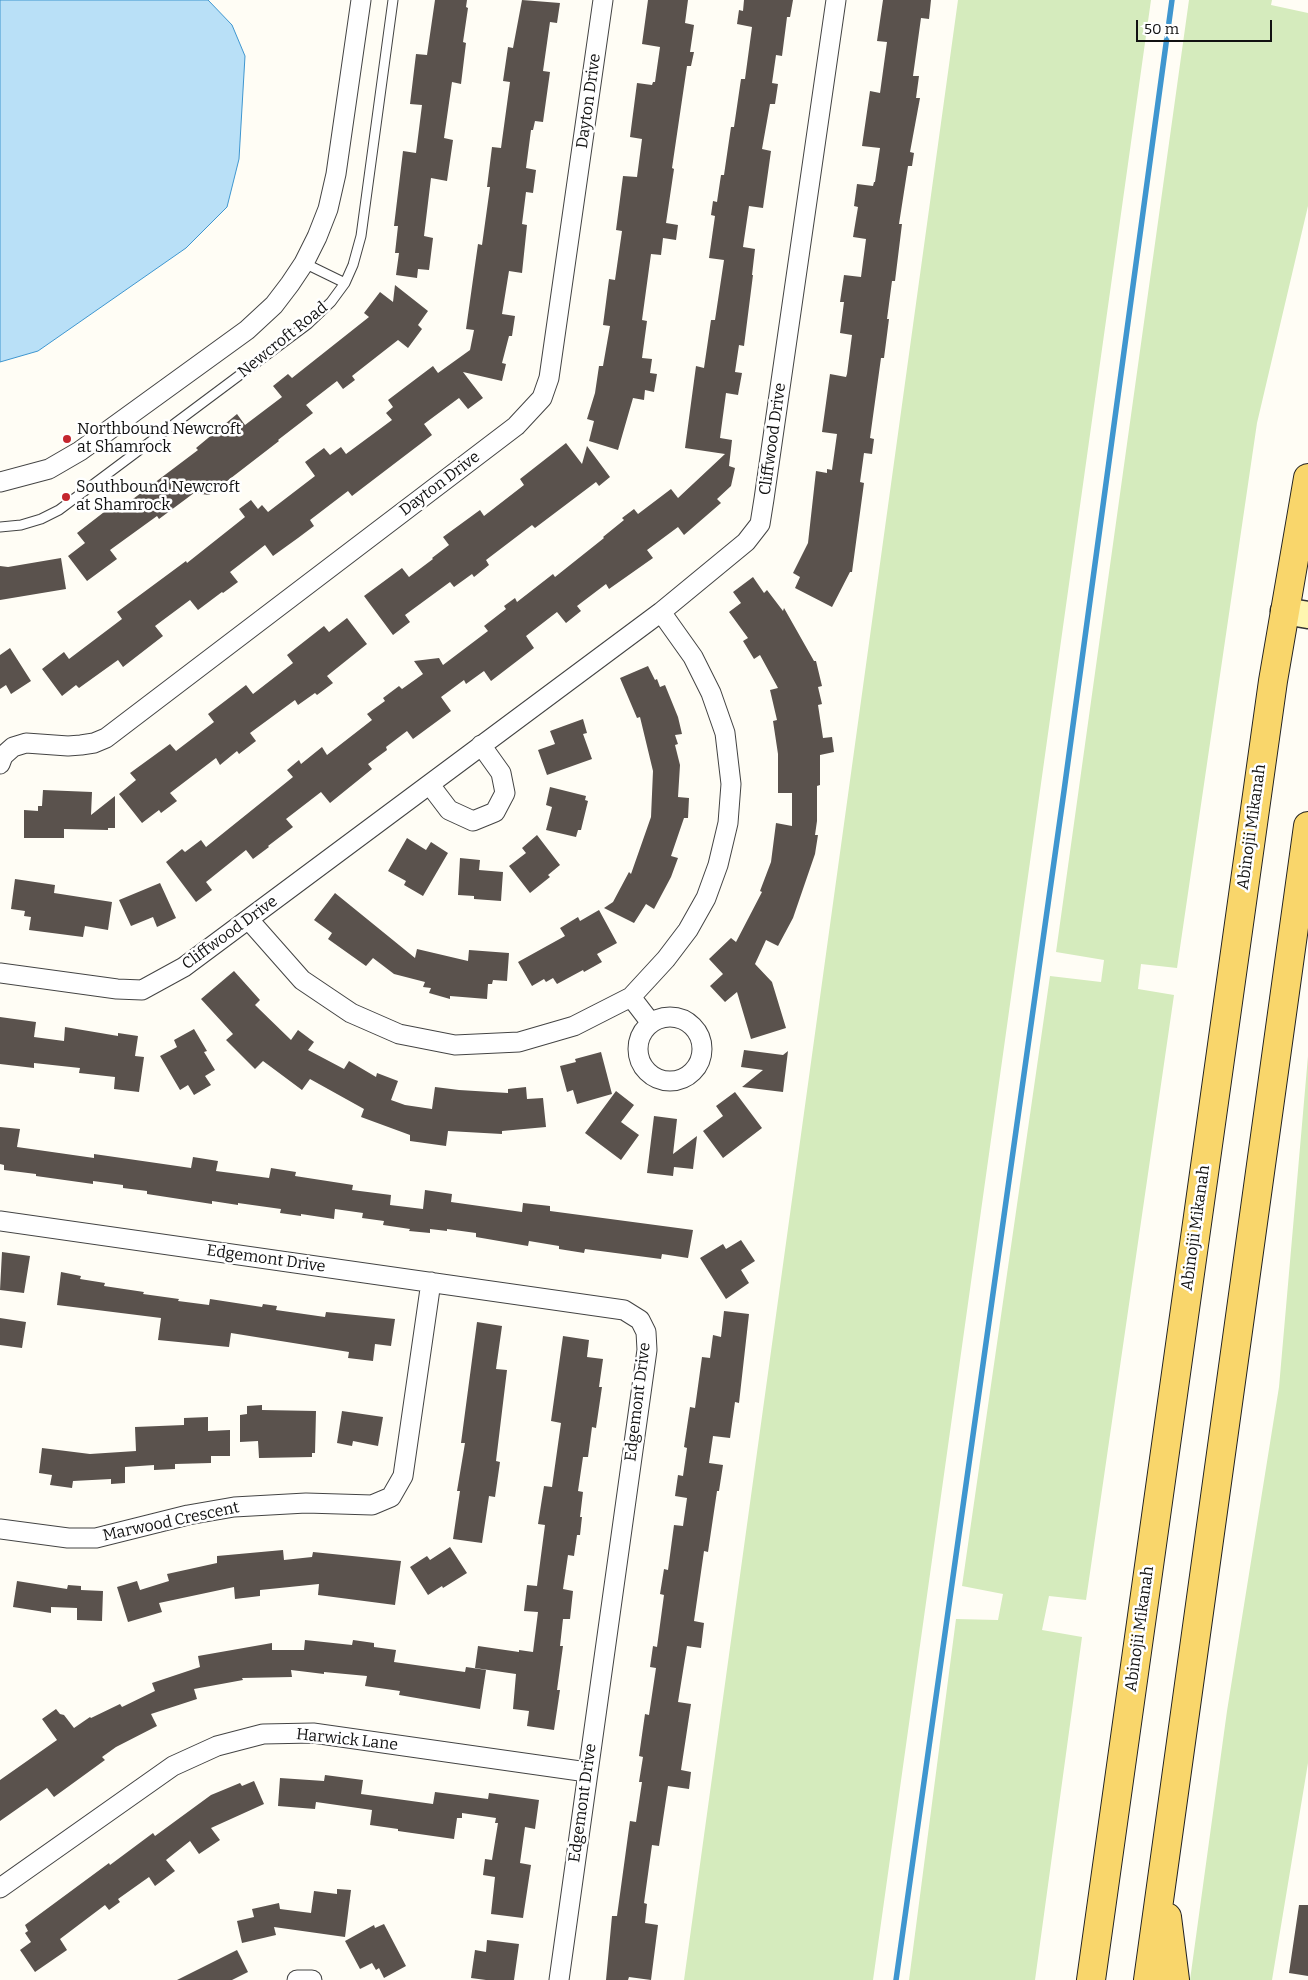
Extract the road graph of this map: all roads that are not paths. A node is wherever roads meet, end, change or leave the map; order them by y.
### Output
1 (361, 0) edge
2 (393, 0) edge
3 (603, 0) edge
4 (836, 0) edge
5 (304, 263) junction
6 (345, 282) junction
7 (1308, 478) edge
8 (0, 482) edge
9 (0, 527) edge
10 (1299, 578) edge
11 (660, 612) junction
12 (1296, 613) edge
13 (481, 745) junction
14 (0, 764) edge
15 (430, 785) junction
16 (1308, 826) edge
17 (249, 920) junction
18 (0, 973) edge
19 (631, 997) junction
20 (651, 1024) dead end
21 (0, 1221) edge
22 (431, 1282) junction
23 (0, 1529) edge
24 (587, 1772) junction
25 (1163, 1880) junction
26 (0, 1888) edge
27 (297, 1980) edge
28 (312, 1980) edge
29 (559, 1980) edge
30 (1091, 1980) edge
31 (1148, 1980) edge
32 (1175, 1980) edge

1 - 5 street, Newcroft Road
2 - 6 lane, Newcroft Road
3 - 14 street, Dayton Drive
4 - 11 street, Cliffwood Drive
5 - 6 lane
5 - 8 street, Newcroft Road
6 - 9 lane, Newcroft Road
7 - 10 main road, Abinojii Mikanah
10 - 12 main road, Abinojii Mikanah
11 - 13 street, Cliffwood Drive
11 - 19 street
12 - 30 main road, Abinojii Mikanah
13 - 15 street, Cliffwood Drive
13 - 15 street
15 - 17 street, Cliffwood Drive
16 - 25 main road
17 - 18 street, Cliffwood Drive
17 - 19 street
19 - 20 street
21 - 22 street, Edgemont Drive
22 - 23 street, Marwood Crescent
22 - 24 street, Edgemont Drive
24 - 26 street, Harwick Lane
24 - 29 street, Edgemont Drive
25 - 31 main road
25 - 32 main road
27 - 28 street

